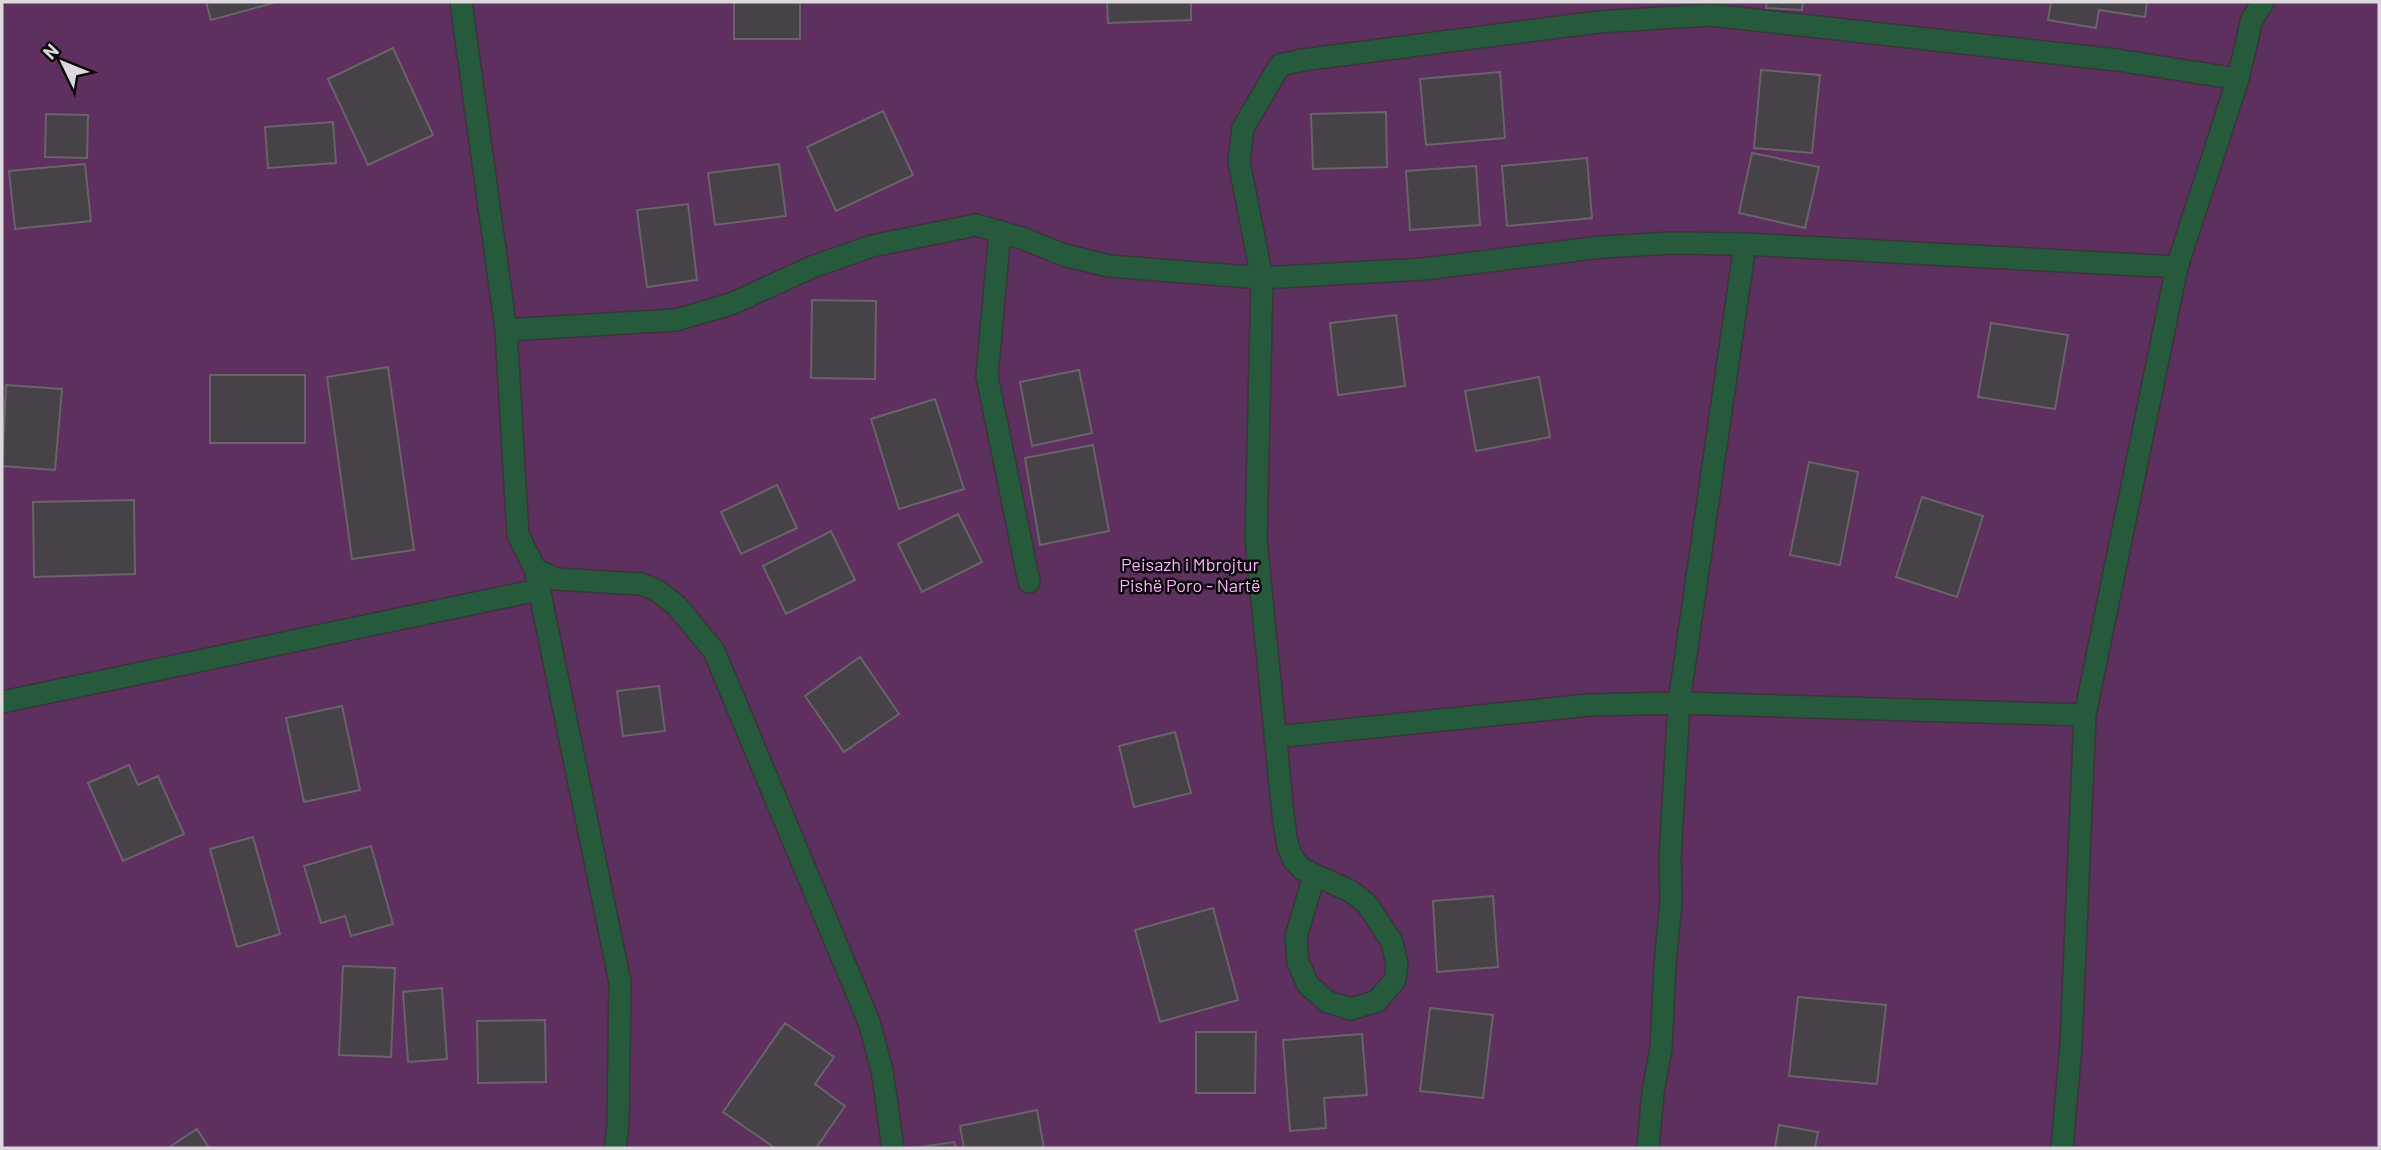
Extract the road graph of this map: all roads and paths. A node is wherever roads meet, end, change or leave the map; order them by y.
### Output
1 (461, 2) edge
2 (2263, 2) edge
3 (2238, 79) junction
4 (1000, 231) junction
5 (1745, 244) junction
6 (2177, 267) junction
7 (1262, 278) junction
8 (506, 330) junction
9 (535, 569) junction
10 (1029, 582) dead end
11 (538, 590) junction
12 (2, 702) edge
13 (1679, 703) junction
14 (2085, 715) junction
15 (1275, 737) junction
16 (1314, 876) junction
17 (615, 1148) edge
18 (893, 1148) edge
19 (1648, 1148) edge
20 (2062, 1148) edge

1 - 8 street
2 - 3 street
3 - 6 street
3 - 7 street
4 - 7 street
4 - 8 street
4 - 10 street
5 - 6 street
5 - 7 street
5 - 13 street
6 - 14 street
7 - 15 street
8 - 9 street
9 - 11 street
9 - 18 street
11 - 12 street
11 - 17 street
13 - 14 street
13 - 15 street
13 - 19 street
14 - 20 street
15 - 16 street
16 - 16 street

